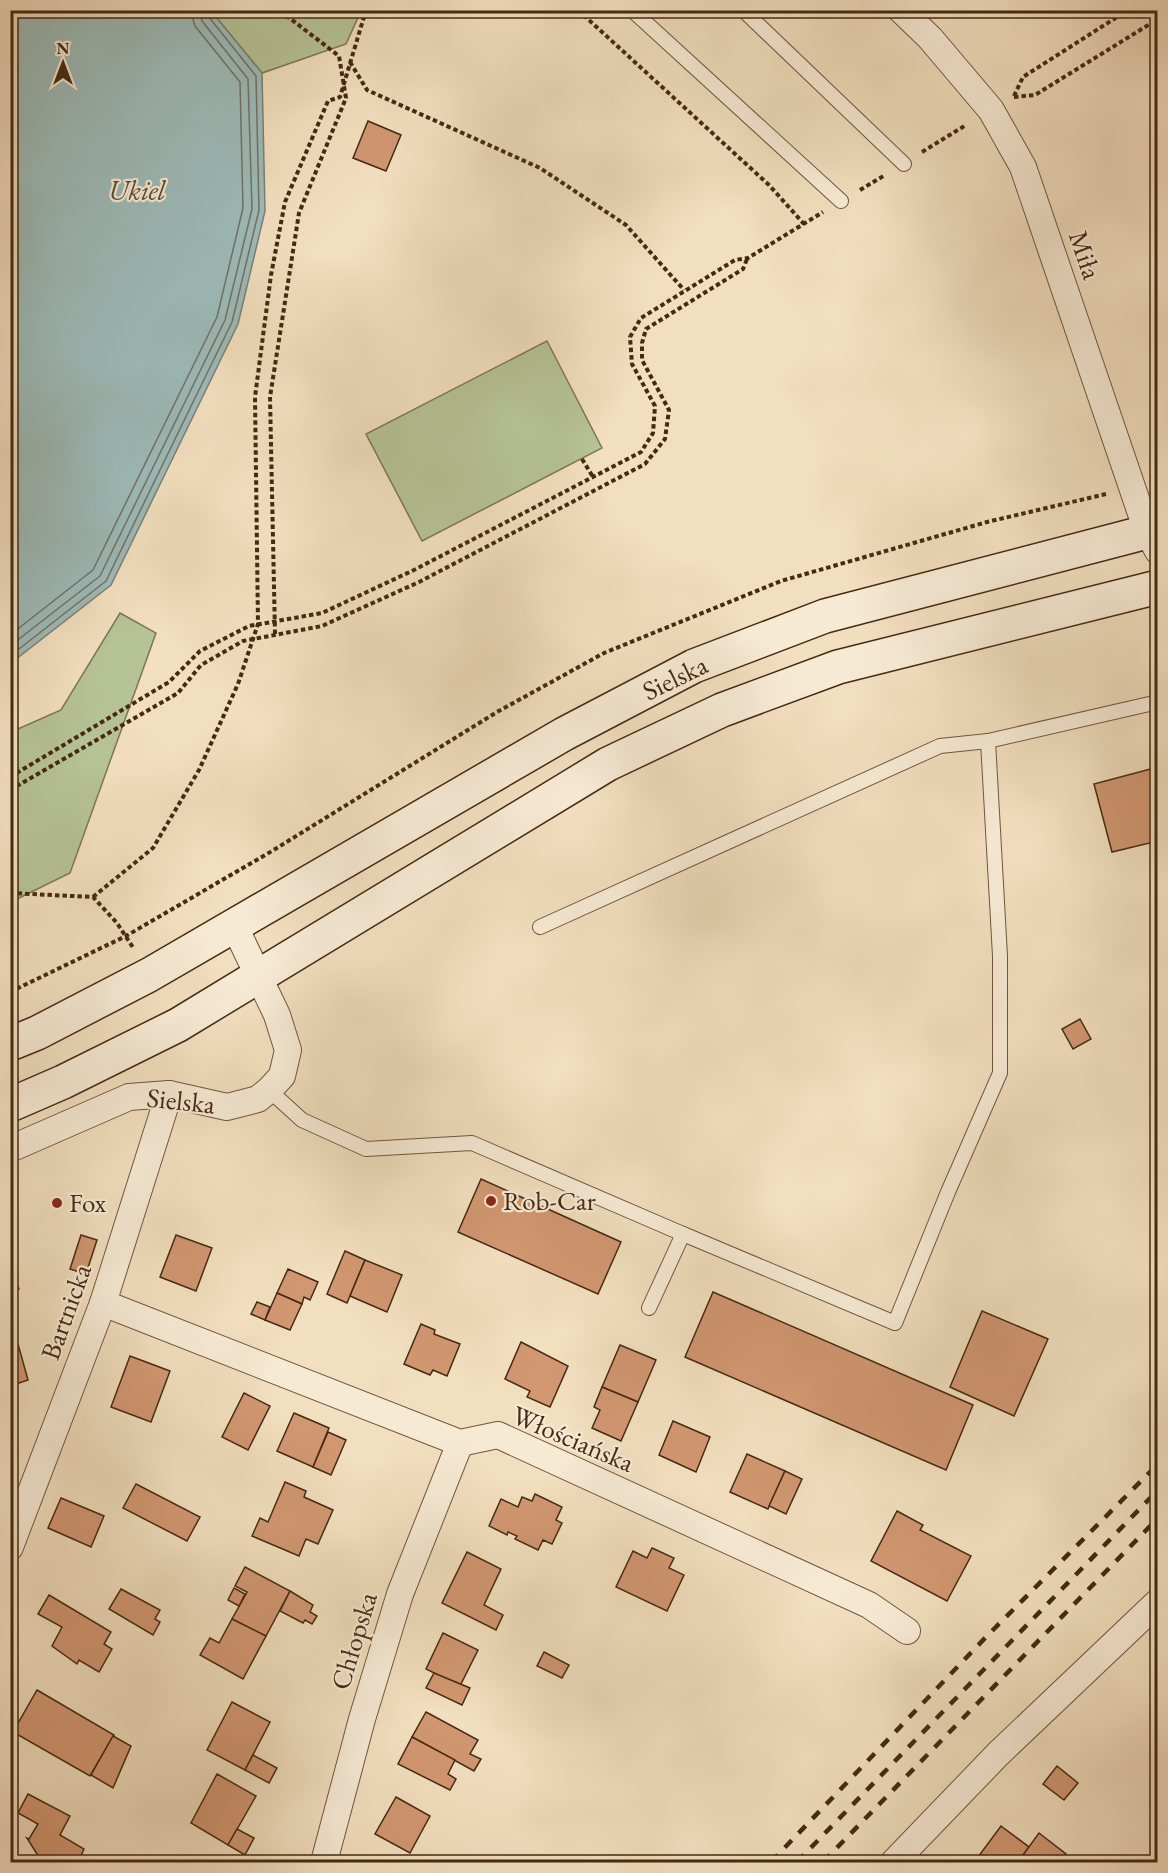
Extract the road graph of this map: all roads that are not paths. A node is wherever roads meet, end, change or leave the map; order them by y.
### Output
1 (743, 10) edge
2 (901, 10) edge
3 (639, 13) edge
4 (904, 164) road end
5 (841, 201) road end
6 (1154, 537) edge
7 (1158, 587) edge
8 (1158, 702) edge
9 (988, 741) junction
10 (235, 927) junction
11 (540, 927) dead end
12 (260, 975) junction
13 (10, 1044) edge
14 (270, 1090) junction
15 (169, 1094) junction
16 (10, 1105) edge
17 (10, 1149) edge
18 (683, 1233) junction
19 (103, 1303) junction
20 (650, 1308) dead end
21 (460, 1443) junction
22 (10, 1547) edge
23 (1158, 1602) edge
24 (907, 1631) dead end
25 (324, 1863) edge
26 (894, 1863) edge

1 - 4 lane
2 - 6 street, Miła
3 - 5 lane
6 - 10 main road, Sielska
7 - 12 main road, Sielska
8 - 9 lane
9 - 11 lane
9 - 18 lane
10 - 12 street
10 - 13 main road, Sielska
12 - 14 street
12 - 16 main road, Sielska
14 - 15 street, Sielska
14 - 18 lane
15 - 17 street, Sielska
15 - 19 street, Bartnicka
18 - 20 lane
19 - 21 street
19 - 22 street, Bartnicka
21 - 24 street, Włościańska
21 - 25 street, Chłopska
23 - 26 street

